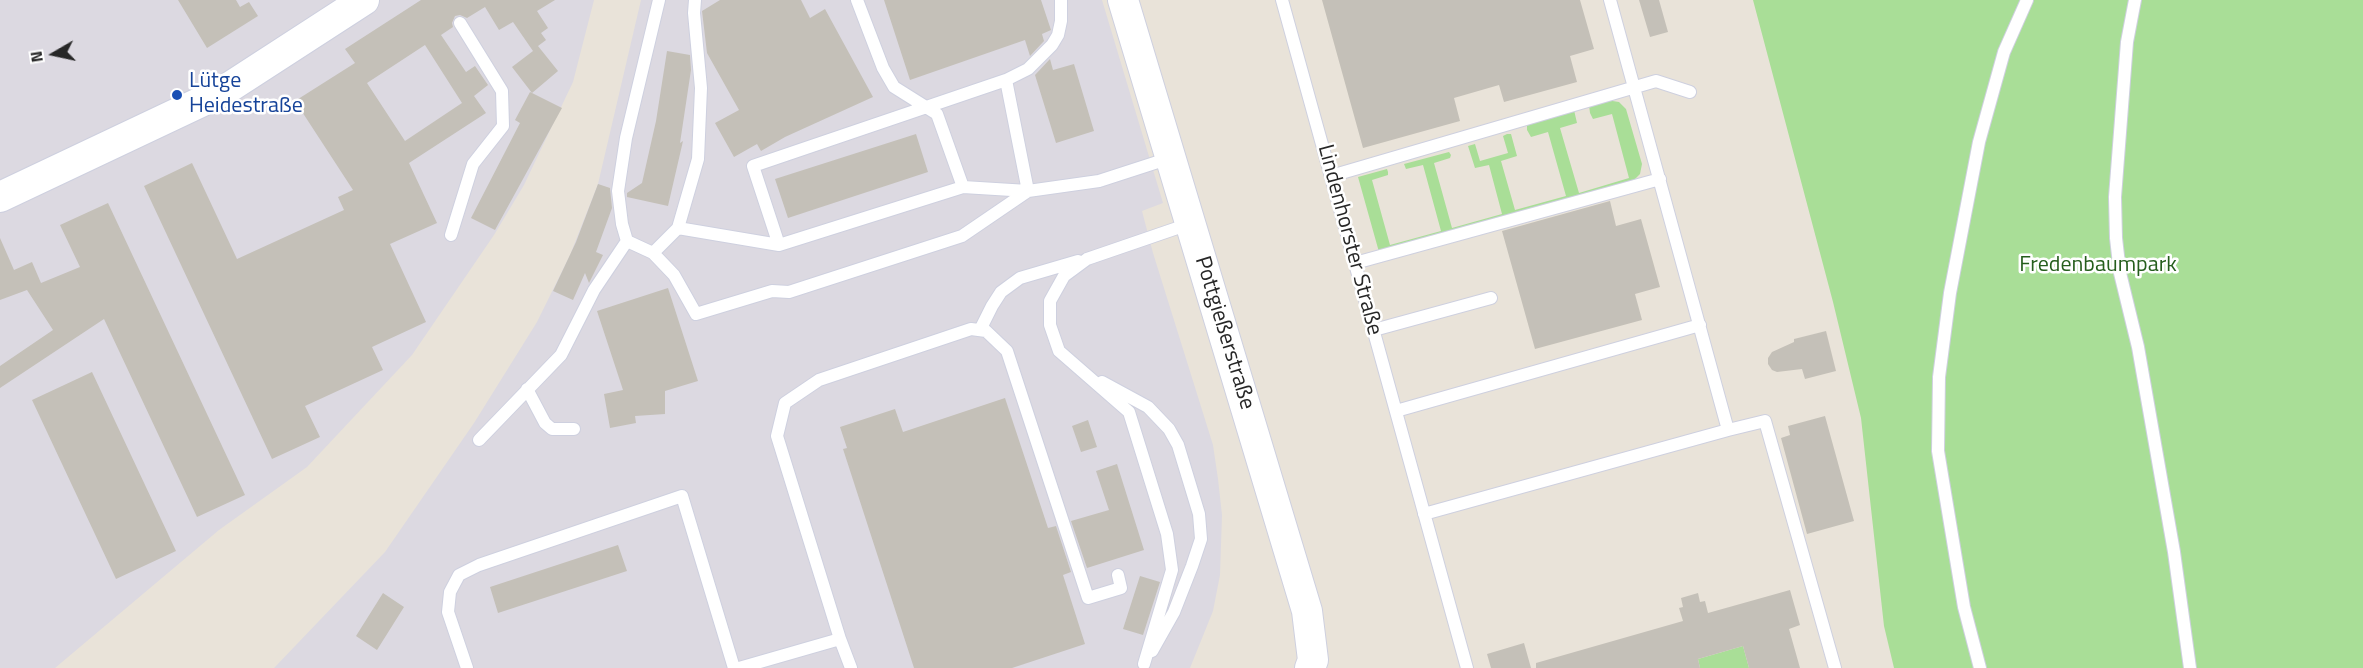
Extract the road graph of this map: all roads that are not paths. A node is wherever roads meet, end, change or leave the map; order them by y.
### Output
1 (364, 0) edge
2 (659, 0) edge
3 (695, 0) edge
4 (857, 0) edge
5 (1061, 0) edge
6 (1123, 0) edge
7 (1282, 0) edge
8 (1610, 0) edge
9 (2028, 0) edge
10 (2135, 0) edge
11 (460, 22) dead end
12 (1006, 80) junction
13 (1634, 86) junction
14 (1690, 92) dead end
15 (927, 107) junction
16 (1171, 158) junction
17 (1331, 176) junction
18 (1660, 179) junction
19 (963, 187) junction
20 (1028, 191) junction
21 (0, 197) edge
22 (1192, 223) junction
23 (678, 228) junction
24 (451, 235) dead end
25 (627, 242) junction
26 (779, 245) junction
27 (653, 253) junction
28 (1087, 259) junction
29 (1355, 263) junction
30 (1491, 298) dead end
31 (1700, 325) junction
32 (980, 330) junction
33 (1374, 330) junction
34 (1082, 371) junction
35 (527, 389) junction
36 (1396, 411) junction
37 (574, 429) dead end
38 (1728, 430) junction
39 (479, 440) dead end
40 (1425, 514) junction
41 (1118, 575) dead end
42 (840, 639) junction
43 (1143, 666) edge
44 (467, 668) edge
45 (734, 668) edge
46 (739, 668) edge
47 (851, 668) edge
48 (1310, 668) edge
49 (1467, 668) edge
50 (1835, 668) edge
51 (1980, 668) edge
52 (2190, 668) edge

1 - 21 street
2 - 25 lane
3 - 23 lane
4 - 15 lane
5 - 12 lane
6 - 16 street, Pottgießerstraße
7 - 17 lane, Lindenhorster Straße
8 - 13 lane
9 - 51 lane
10 - 52 lane
11 - 24 lane
12 - 15 lane
12 - 20 lane
13 - 14 lane
13 - 17 lane
13 - 18 lane
15 - 19 lane
15 - 26 lane
16 - 20 lane
16 - 22 street, Pottgießerstraße
17 - 29 lane, Lindenhorster Straße
18 - 29 lane
18 - 31 lane
19 - 20 lane
19 - 26 lane
20 - 27 lane
22 - 28 lane
22 - 48 street, Pottgießerstraße
23 - 26 lane
23 - 27 lane
25 - 27 lane
25 - 35 lane
28 - 32 lane
28 - 34 lane
29 - 33 lane, Lindenhorster Straße
30 - 33 lane
31 - 36 lane
31 - 38 lane
32 - 41 lane
32 - 42 lane
33 - 36 lane, Lindenhorster Straße
34 - 43 lane
34 - 43 lane
35 - 37 lane
35 - 39 lane
36 - 40 lane, Lindenhorster Straße
38 - 40 lane
38 - 50 lane
40 - 49 lane, Lindenhorster Straße
42 - 46 lane
42 - 47 lane
44 - 45 lane

